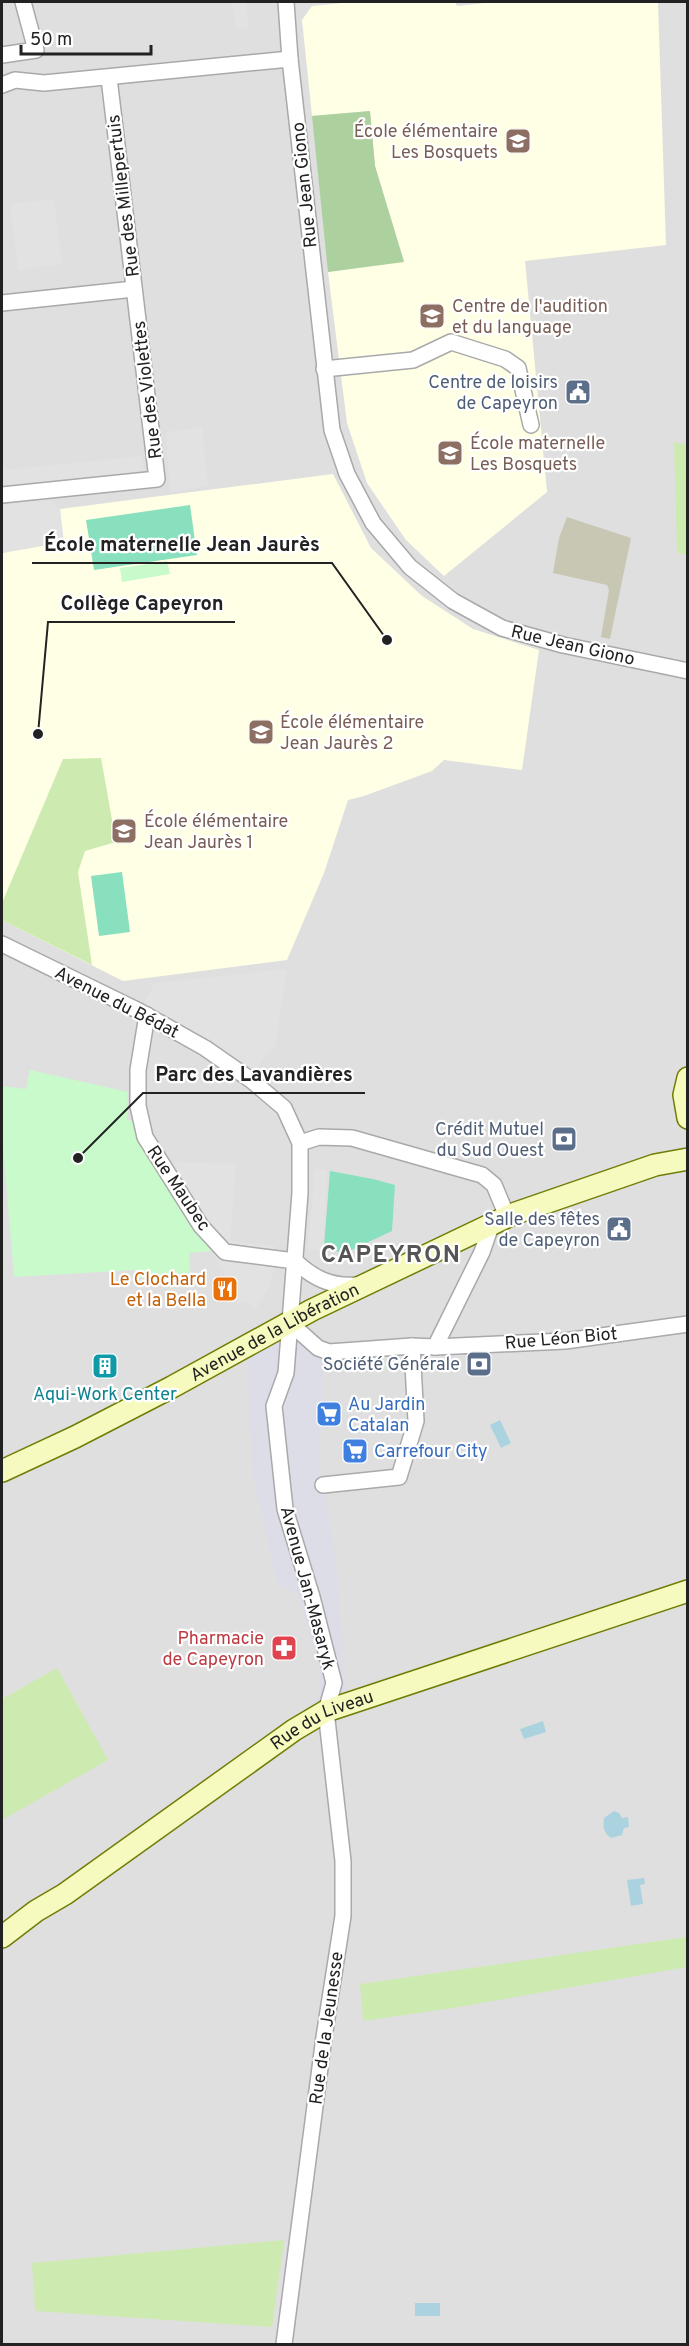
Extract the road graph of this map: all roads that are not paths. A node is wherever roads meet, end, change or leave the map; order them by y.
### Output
1 (23, 2) edge
2 (286, 2) edge
3 (2, 54) edge
4 (290, 59) junction
5 (109, 78) junction
6 (2, 85) edge
7 (134, 288) junction
8 (2, 303) edge
9 (324, 369) junction
10 (531, 424) dead end
11 (2, 495) edge
12 (687, 671) edge
13 (2, 944) edge
14 (147, 1015) junction
15 (687, 1078) edge
16 (687, 1118) edge
17 (300, 1143) junction
18 (687, 1159) edge
19 (500, 1220) junction
20 (295, 1261) junction
21 (365, 1285) junction
22 (290, 1323) junction
23 (687, 1324) edge
24 (412, 1346) junction
25 (435, 1347) junction
26 (2, 1472) edge
27 (323, 1485) dead end
28 (687, 1591) edge
29 (326, 1711) junction
30 (2, 1937) edge
31 (284, 2344) edge

1 - 3 street
2 - 4 street, Rue Jean Giono
4 - 5 street
4 - 9 street, Rue Jean Giono
5 - 6 street
5 - 7 street, Rue des Millepertuis
7 - 8 street, Rue des Millepertuis
7 - 11 street, Rue des Violettes
9 - 10 street
9 - 12 street, Rue Jean Giono
13 - 14 street, Avenue du Bédat
14 - 17 street, Avenue du Bédat
14 - 20 street, Rue Maubec
15 - 16 street
17 - 19 street
17 - 20 street, Avenue Jan-Masaryk
18 - 19 street, Avenue de la Libération
19 - 21 street, Avenue de la Libération
19 - 25 street
20 - 21 street
20 - 22 street, Avenue Jan-Masaryk
21 - 22 street, Avenue de la Libération
22 - 24 street, Rue Léon Biot
22 - 26 street, Avenue de la Libération
22 - 29 street, Avenue Jan-Masaryk
23 - 25 street, Rue Léon Biot
24 - 25 street, Rue Léon Biot
24 - 27 street
28 - 29 street, Rue du Liveau
29 - 30 street, Rue du Liveau
29 - 31 street, Rue de la Jeunesse

